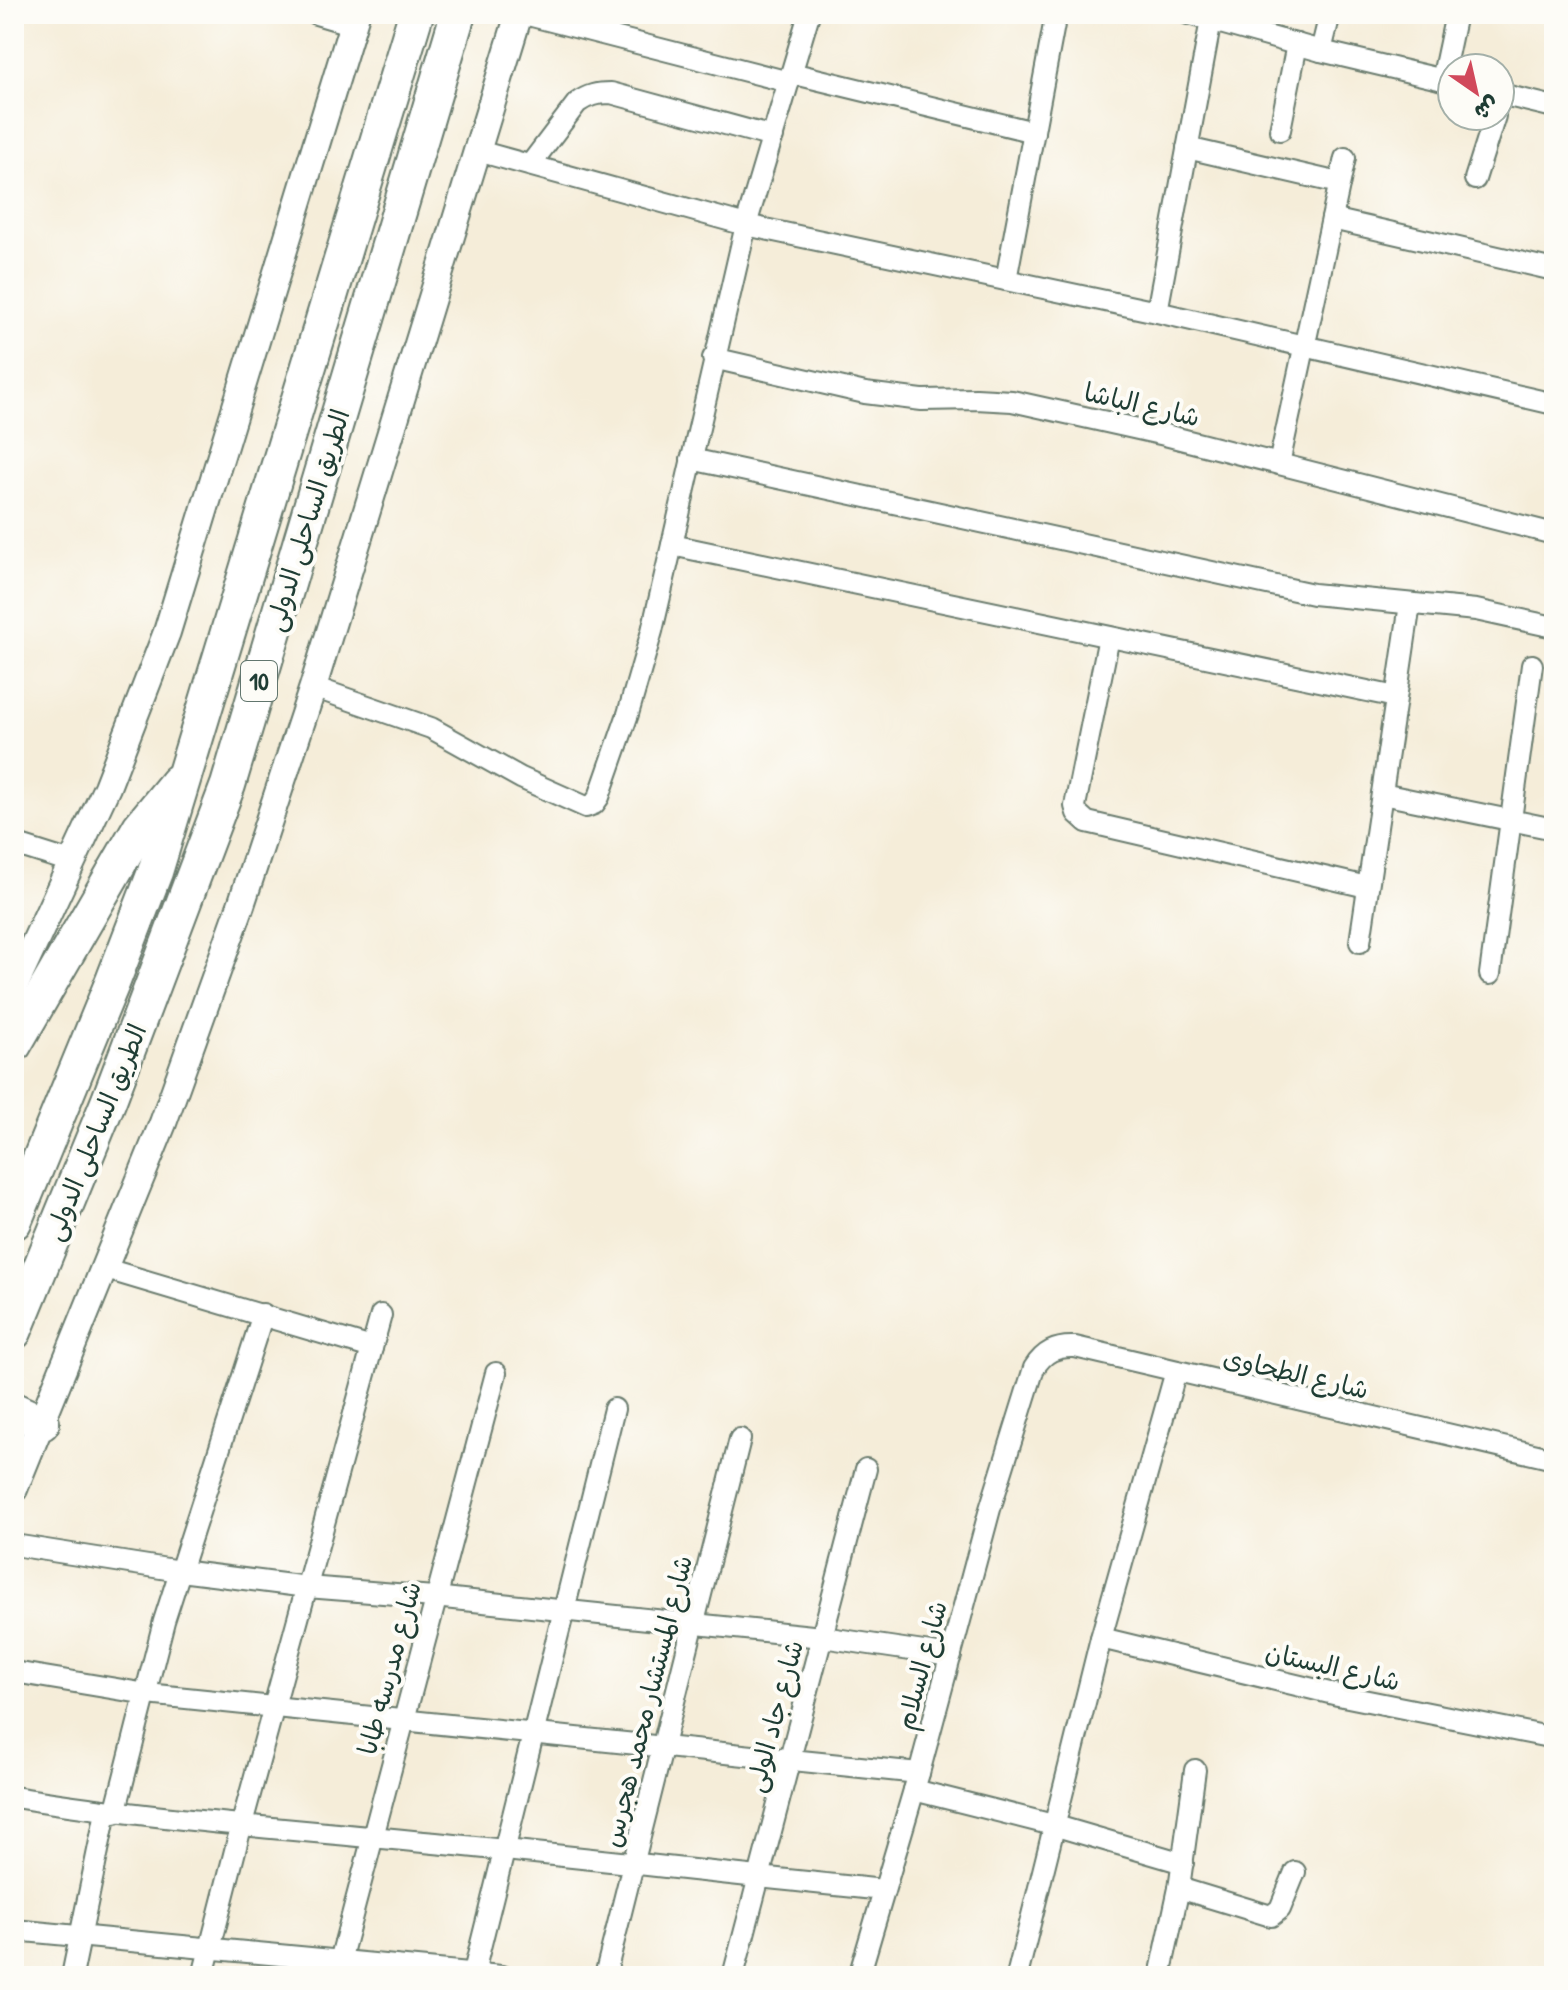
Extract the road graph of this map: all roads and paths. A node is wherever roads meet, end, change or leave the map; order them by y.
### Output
1 (316, 14) edge
2 (416, 14) edge
3 (458, 14) edge
4 (521, 14) edge
5 (809, 14) edge
6 (1056, 14) edge
7 (1330, 14) edge
8 (1456, 14) edge
9 (1201, 16) edge
10 (354, 20) edge
11 (1297, 44) junction
12 (1321, 51) junction
13 (1451, 52) edge
14 (790, 78) junction
15 (1436, 78) edge
16 (1516, 99) edge
17 (1554, 107) edge
18 (1280, 130) dead end
19 (1034, 132) junction
20 (1490, 132) edge
21 (773, 137) junction
22 (1187, 148) junction
23 (478, 151) junction
24 (1345, 158) dead end
25 (530, 165) junction
26 (1475, 179) dead end
27 (1339, 183) junction
28 (1332, 219) junction
29 (746, 225) junction
30 (1554, 270) edge
31 (1006, 280) junction
32 (1157, 312) junction
33 (1304, 345) junction
34 (713, 358) junction
35 (1554, 404) edge
36 (691, 459) junction
37 (1279, 464) junction
38 (1554, 534) edge
39 (672, 545) junction
40 (1410, 604) junction
41 (1554, 627) edge
42 (1109, 637) junction
43 (1532, 665) dead end
44 (313, 687) junction
45 (1396, 697) junction
46 (188, 770) junction
47 (1382, 794) junction
48 (1511, 820) junction
49 (1554, 829) edge
50 (14, 844) edge
51 (71, 862) junction
52 (1367, 887) junction
53 (1360, 942) dead end
54 (20, 958) edge
55 (1490, 974) dead end
56 (14, 987) edge
57 (14, 1045) edge
58 (14, 1222) edge
59 (106, 1269) junction
60 (263, 1314) junction
61 (381, 1315) dead end
62 (14, 1332) edge
63 (372, 1348) junction
64 (1034, 1368) joint
65 (1176, 1371) junction
66 (496, 1373) dead end
67 (614, 1409) dead end
68 (28, 1416) edge
69 (740, 1439) dead end
70 (1554, 1459) edge
71 (866, 1469) dead end
72 (14, 1489) edge
73 (14, 1545) edge
74 (180, 1571) junction
75 (307, 1587) junction
76 (434, 1597) junction
77 (564, 1611) junction
78 (694, 1624) junction
79 (822, 1637) junction
80 (1101, 1638) junction
81 (951, 1656) junction
82 (14, 1672) edge
83 (147, 1694) junction
84 (274, 1708) junction
85 (402, 1720) junction
86 (533, 1733) junction
87 (1554, 1738) edge
88 (663, 1746) junction
89 (790, 1759) junction
90 (1195, 1770) dead end
91 (916, 1782) junction
92 (14, 1797) edge
93 (111, 1812) junction
94 (1053, 1825) junction
95 (241, 1827) junction
96 (371, 1837) junction
97 (504, 1852) junction
98 (1183, 1863) junction
99 (633, 1865) junction
100 (1295, 1872) dead end
101 (759, 1877) junction
102 (1179, 1888) junction
103 (884, 1890) junction
104 (14, 1930) edge
105 (80, 1936) junction
106 (211, 1947) junction
107 (338, 1968) edge
108 (473, 1975) edge
109 (72, 1976) edge
110 (203, 1976) edge
111 (501, 1976) edge
112 (605, 1976) edge
113 (733, 1976) edge
114 (859, 1976) edge
115 (1017, 1976) edge
116 (1160, 1976) edge

1 - 10 street
2 - 46 highway, الطريق الساحلى الدولى / 10
3 - 62 highway, الطريق الساحلى الدولى / 10
4 - 14 street
4 - 23 street
5 - 14 street
6 - 19 street
7 - 12 street
8 - 13 street
9 - 11 street
9 - 22 street
10 - 51 street
11 - 12 street
11 - 18 street
12 - 15 street
14 - 19 street
14 - 21 street
16 - 17 street
19 - 31 street
20 - 26 street
21 - 25 street
21 - 29 street
22 - 27 street
22 - 32 street
23 - 25 street
23 - 44 street
24 - 27 street
25 - 29 street
27 - 28 street
28 - 30 street
28 - 33 street
29 - 31 street
29 - 34 street
31 - 32 street
32 - 33 street
33 - 35 street
33 - 37 street
34 - 36 street
34 - 37 street, شارع الباشا
36 - 39 street
36 - 40 street
37 - 38 street, شارع الباشا
39 - 42 street
39 - 44 street
40 - 41 street
40 - 45 street
42 - 45 street
42 - 52 street
43 - 48 street
44 - 59 street
45 - 47 street
46 - 57 highway
46 - 58 highway, الطريق الساحلى الدولى / 10
47 - 48 street
47 - 52 street
48 - 49 street
48 - 55 street
50 - 51 street
51 - 54 street
52 - 53 street
54 - 56 street
59 - 60 street
59 - 68 street
60 - 63 street
60 - 74 street
61 - 63 street
63 - 75 street
64 - 65 street, شارع الطحاوى
64 - 81 street, شارع السلام
65 - 70 street, شارع الطحاوى
65 - 80 street
66 - 76 street, شارع مدرسه طابا
67 - 77 street
68 - 72 street
69 - 78 street, شارع المستشار محمد هجرس
71 - 79 street, شارع جاد الولى
73 - 74 street
74 - 75 street
74 - 83 street
75 - 76 street
75 - 84 street
76 - 77 street
76 - 85 street, شارع مدرسه طابا
77 - 78 street
77 - 86 street
78 - 79 street
78 - 88 street, شارع المستشار محمد هجرس
79 - 81 street
79 - 89 street, شارع جاد الولى
80 - 87 street, شارع البستان
80 - 94 street
81 - 91 street, شارع السلام
82 - 83 street
83 - 84 street
83 - 93 street
84 - 85 street
84 - 95 street
85 - 86 street
85 - 96 street, شارع مدرسه طابا
86 - 88 street
86 - 97 street
88 - 89 street
88 - 99 street, شارع المستشار محمد هجرس
89 - 91 street
89 - 101 street, شارع جاد الولى
90 - 98 street
91 - 94 street
91 - 103 street, شارع السلام
92 - 93 street
93 - 95 street
93 - 105 street
94 - 98 street
94 - 115 street
95 - 96 street
95 - 106 street
96 - 97 street
96 - 107 street, شارع مدرسه طابا
97 - 99 street
97 - 108 street
98 - 102 street
99 - 101 street
99 - 112 street, شارع المستشار محمد هجرس
100 - 102 street
101 - 103 street
101 - 113 street, شارع جاد الولى
102 - 116 street
103 - 114 street, شارع السلام
104 - 105 street
105 - 106 street
105 - 109 street
106 - 107 street
106 - 110 street
107 - 108 street
108 - 111 street

